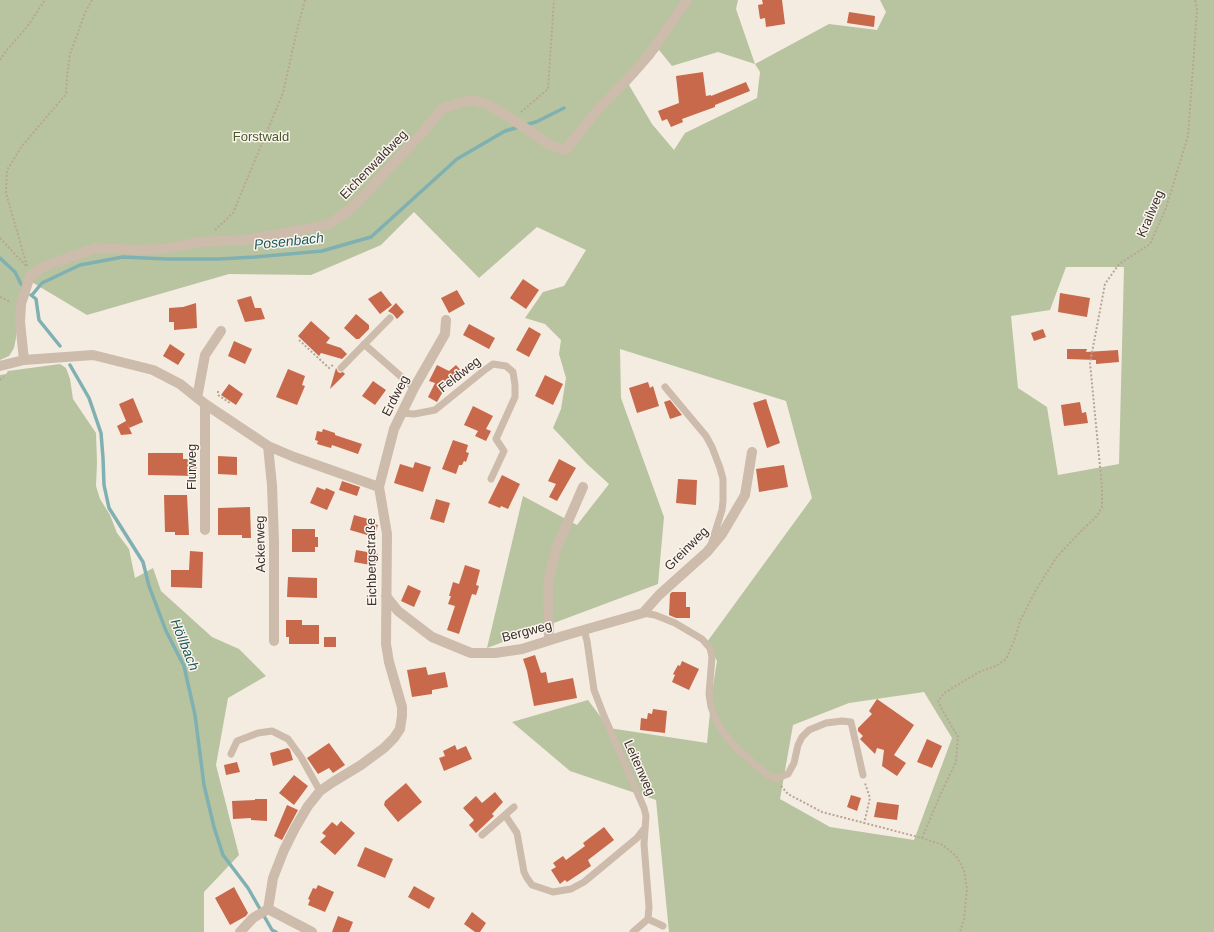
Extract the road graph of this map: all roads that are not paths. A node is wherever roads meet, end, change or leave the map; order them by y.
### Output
1 (687, 0) edge
2 (390, 318) dead end
3 (446, 320) dead end
4 (221, 331) dead end
5 (364, 344) junction
6 (24, 360) junction
7 (0, 366) edge
8 (341, 368) dead end
9 (665, 387) dead end
10 (414, 388) junction
11 (201, 401) junction
12 (402, 413) junction
13 (268, 446) junction
14 (752, 452) dead end
15 (491, 479) dead end
16 (379, 487) junction
17 (584, 487) dead end
18 (205, 530) dead end
19 (709, 549) junction
20 (386, 596) junction
21 (644, 613) junction
22 (584, 630) junction
23 (549, 640) junction
24 (274, 641) dead end
25 (231, 754) dead end
26 (863, 776) road end
27 (320, 791) junction
28 (514, 807) dead end
29 (505, 815) junction
30 (644, 829) junction
31 (482, 835) dead end
32 (266, 910) junction
33 (648, 919) junction
34 (663, 926) dead end
35 (240, 932) edge
36 (312, 932) edge
37 (633, 932) edge

1 - 6 street, Eichenwaldweg
2 - 5 lane
3 - 10 street, Erdweg
4 - 11 street, Flurweg
5 - 8 lane
5 - 10 lane
6 - 7 street
6 - 11 street
9 - 19 lane
10 - 12 street, Erdweg
11 - 13 street
11 - 18 street, Flurweg
12 - 15 lane, Feldweg
12 - 16 street, Erdweg
13 - 16 street
13 - 24 street, Ackerweg
14 - 19 street, Greinweg
16 - 20 street, Eichbergstraße
17 - 23 street
19 - 21 street, Greinweg
20 - 23 street, Bergweg
20 - 27 street, Eichbergstraße
21 - 22 street, Bergweg
21 - 26 lane
22 - 23 street, Bergweg
22 - 30 lane, Leitenweg
25 - 27 lane
27 - 32 street, Eichbergstraße
28 - 29 lane
29 - 30 lane
29 - 31 lane
30 - 33 lane, Leitenweg
32 - 35 street
32 - 36 street
33 - 34 lane
33 - 37 lane

